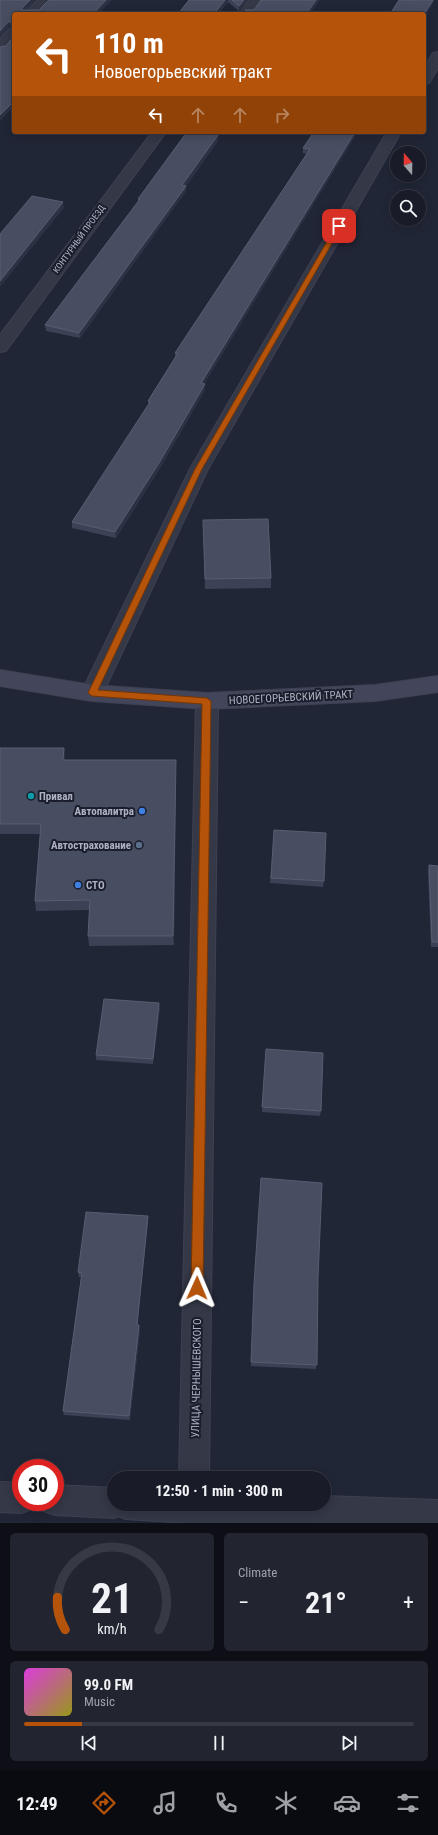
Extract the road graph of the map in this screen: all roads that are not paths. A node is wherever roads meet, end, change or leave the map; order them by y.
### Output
1 (45, 0) edge
2 (256, 0) edge
3 (33, 12) edge
4 (247, 12) edge
5 (12, 34) edge
6 (0, 46) edge
7 (438, 56) edge
8 (426, 77) edge
9 (158, 134) edge
10 (393, 134) edge
11 (0, 347) edge
12 (0, 678) edge
13 (438, 684) edge
14 (92, 693) junction
15 (207, 701) junction
16 (194, 1471) edge
17 (0, 1497) edge
18 (12, 1498) edge
19 (64, 1500) edge
20 (107, 1503) edge
21 (194, 1512) edge
22 (438, 1515) edge

1 - 3 street
2 - 4 street
5 - 6 street
7 - 8 street
9 - 11 street, КОНТУРНЫЙ ПРОЕЗД
10 - 14 street
12 - 14 main road, НОВОЕГОРЬЕВСКИЙ ТРАКТ
13 - 15 main road, НОВОЕГОРЬЕВСКИЙ ТРАКТ
14 - 15 main road, НОВОЕГОРЬЕВСКИЙ ТРАКТ
15 - 16 street, УЛИЦА ЧЕРНЫШЕВСКОГО
17 - 18 street
19 - 20 street
21 - 22 street

